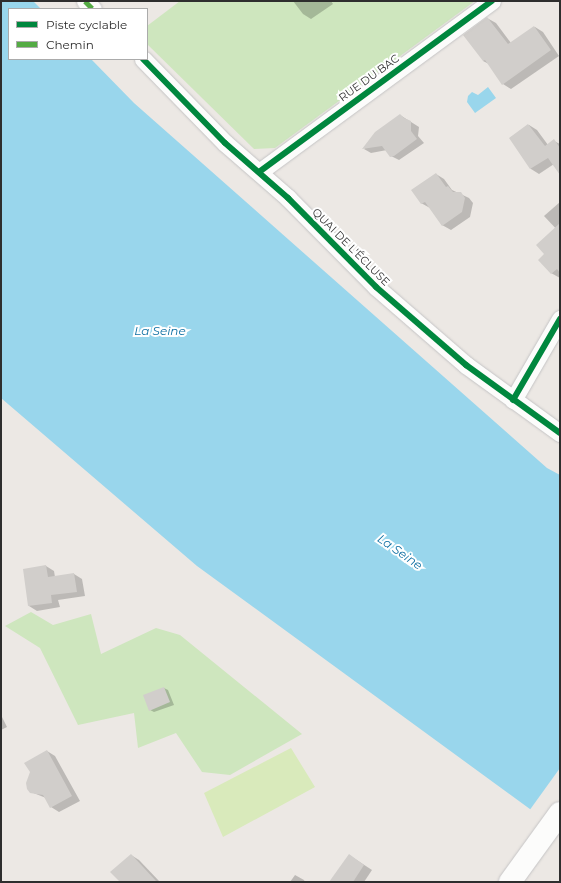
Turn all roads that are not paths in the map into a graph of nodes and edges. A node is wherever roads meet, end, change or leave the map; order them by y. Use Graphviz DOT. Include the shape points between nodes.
graph roads {
  1 [pos="492,1"];
  2 [pos="144,60"];
  3 [pos="259,172"];
  4 [pos="560,319"];
  5 [pos="513,400"];
  6 [pos="560,433"];
  7 [pos="560,813"];
  8 [pos="510,882"];
  1 -- 3 [label="street, RUE DU BAC"];
  2 -- 3 [label="street, QUAI DE L'ÉCLUSE" via="225,143"];
  3 -- 5 [label="street, QUAI DE L'ÉCLUSE" via="376,287 466,365"];
  4 -- 5 [label="street"];
  5 -- 6 [label="street, QUAI DE L'ÉCLUSE"];
  7 -- 8 [label="main road"];
}
